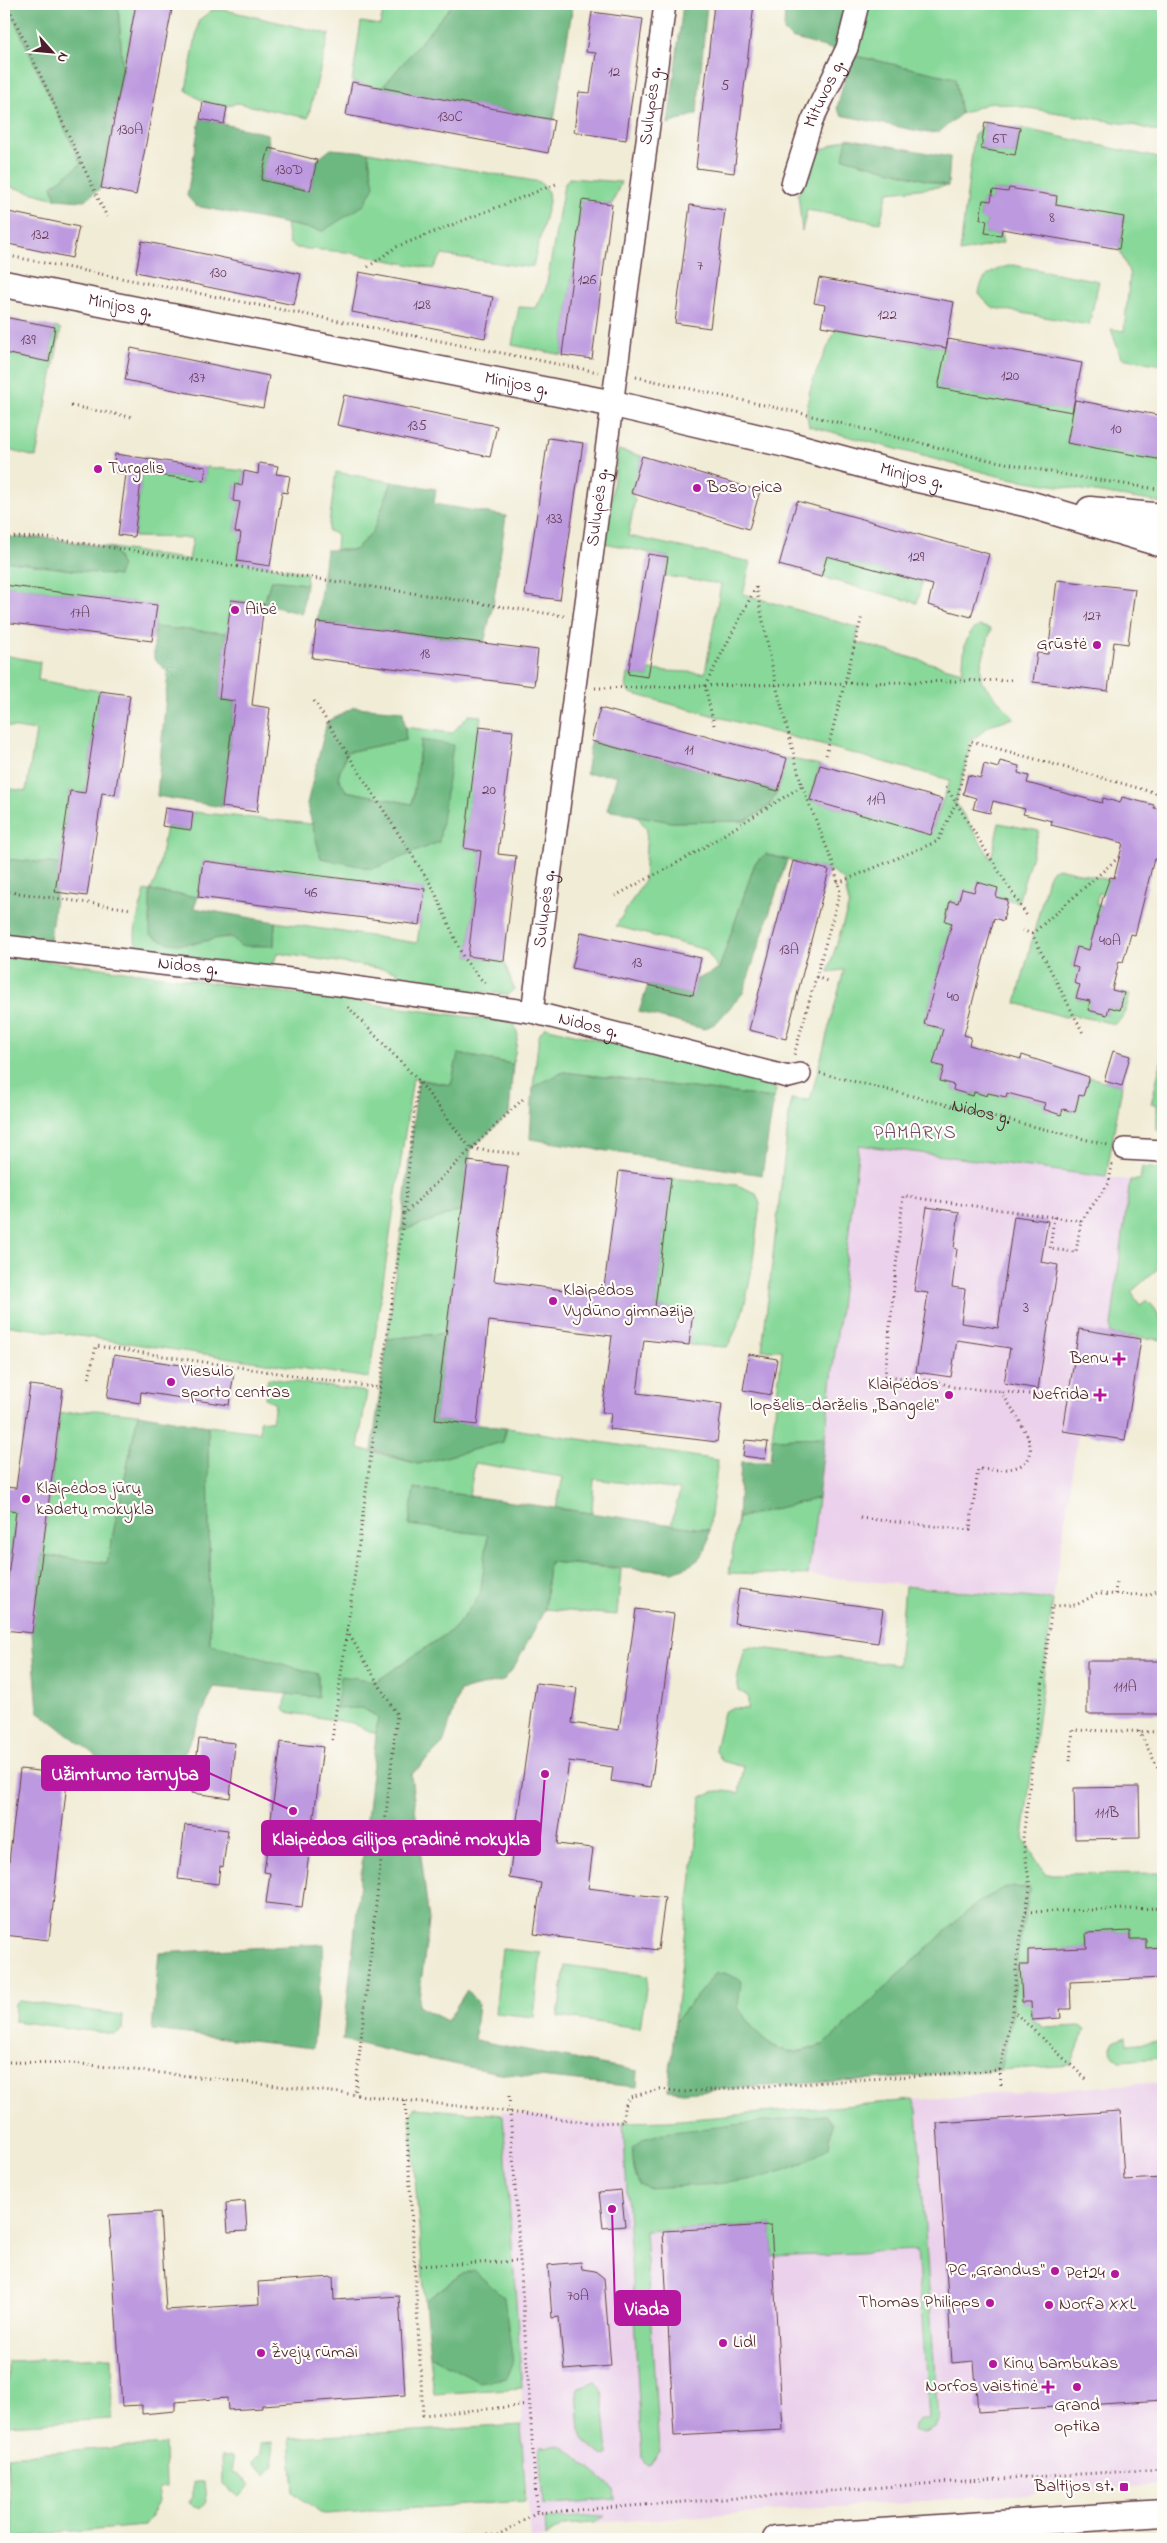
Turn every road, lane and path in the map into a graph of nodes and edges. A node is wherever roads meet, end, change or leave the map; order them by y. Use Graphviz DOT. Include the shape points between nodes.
graph roads {
  1 [pos="7,4"];
  2 [pos="665,4"];
  3 [pos="858,4"];
  4 [pos="556,184"];
  5 [pos="792,184"];
  6 [pos="107,217"];
  7 [pos="4,255"];
  8 [pos="368,267"];
  9 [pos="4,284"];
  10 [pos="617,376"];
  11 [pos="614,404"];
  12 [pos="71,406"];
  13 [pos="132,417"];
  14 [pos="1163,490"];
  15 [pos="1025,503"];
  16 [pos="1163,517"];
  17 [pos="4,537"];
  18 [pos="1163,544"];
  19 [pos="862,616"];
  20 [pos="585,619"];
  21 [pos="1014,680"];
  22 [pos="844,684"];
  23 [pos="776,685"];
  24 [pos="705,686"];
  25 [pos="576,688"];
  26 [pos="314,701"];
  27 [pos="714,725"];
  28 [pos="826,755"];
  29 [pos="802,786"];
  30 [pos="946,787"];
  31 [pos="1163,795"];
  32 [pos="956,803"];
  33 [pos="1119,857"];
  34 [pos="838,883"];
  35 [pos="4,891"];
  36 [pos="615,896"];
  37 [pos="131,909"];
  38 [pos="1027,916"];
  39 [pos="1022,930"];
  40 [pos="1032,934"];
  41 [pos="4,946"];
  42 [pos="816,977"];
  43 [pos="827,981"];
  44 [pos="325,983"];
  45 [pos="485,1005"];
  46 [pos="532,1012"];
  47 [pos="1084,1035"];
  48 [pos="794,1076"];
  49 [pos="418,1080"];
  50 [pos="525,1097"];
  51 [pos="1120,1148"];
  52 [pos="472,1149"];
  53 [pos="1163,1151"];
  54 [pos="520,1154"];
  55 [pos="404,1214"];
  56 [pos="1054,1217"];
  57 [pos="1081,1221"];
  58 [pos="89,1378"];
  59 [pos="380,1388"];
  60 [pos="1001,1391"];
  61 [pos="1039,1395"];
  62 [pos="860,1518"];
  63 [pos="1116,1582"];
  64 [pos="1163,1588"];
  65 [pos="1115,1594"];
  66 [pos="347,1631"];
  67 [pos="1139,1730"];
  68 [pos="1163,1732"];
  69 [pos="332,1740"];
  70 [pos="1070,1761"];
  71 [pos="1163,1778"];
  72 [pos="1163,1908"];
  73 [pos="1026,1912"];
  74 [pos="1013,2011"];
  75 [pos="4,2062"];
  76 [pos="1000,2070"];
  77 [pos="1086,2079"];
  78 [pos="1001,2085"];
  79 [pos="355,2094"];
  80 [pos="509,2096"];
  81 [pos="405,2100"];
  82 [pos="510,2112"];
  83 [pos="520,2261"];
  84 [pos="415,2266"];
  85 [pos="530,2405"];
  86 [pos="1163,2469"];
  87 [pos="537,2513"];
  88 [pos="1163,2513"];
  89 [pos="382,2539"];
  90 [pos="776,2539"];
  1 -- 6 [label="path"];
  2 -- 10 [label="street, Sulupės g."];
  3 -- 5 [label="street, Mituvos g." via="847,48 812,121"];
  4 -- 8 [label="path" via="396,247"];
  7 -- 10 [label="path"];
  9 -- 11 [label="main road, Minijos g."];
  10 -- 11 [label="street, Sulupės g."];
  10 -- 14 [label="path" via="648,378 980,458"];
  11 -- 15 [label="main road, Minijos g."];
  11 -- 20 [label="street, Sulupės g."];
  12 -- 13 [label="path"];
  15 -- 16 [label="main road, Minijos g."];
  15 -- 18 [label="main road, Minijos g."];
  17 -- 20 [label="path" via="48,538"];
  19 -- 22 [label="path"];
  20 -- 25 [label="street, Sulupės g."];
  21 -- 22 [label="path"];
  22 -- 23 [label="path"];
  22 -- 28 [label="path"];
  23 -- 24 [label="path"];
  23 -- 24 [label="path" via="756,587"];
  23 -- 29 [label="path"];
  24 -- 25 [label="path"];
  24 -- 27 [label="path"];
  25 -- 46 [label="street, Sulupės g."];
  26 -- 45 [label="path" via="433,888 464,958 486,984"];
  29 -- 34 [label="path"];
  29 -- 36 [label="path" via="688,857"];
  30 -- 32 [label="path"];
  31 -- 32 [label="path" via="970,741"];
  32 -- 34 [label="path" via="938,841"];
  32 -- 38 [label="path"];
  33 -- 40 [label="path"];
  34 -- 42 [label="path" via="840,892"];
  35 -- 37 [label="path"];
  39 -- 40 [label="path"];
  40 -- 47 [label="path"];
  41 -- 44 [label="street, Nidos g."];
  42 -- 43 [label="path"];
  42 -- 48 [label="path"];
  44 -- 45 [label="street, Nidos g."];
  44 -- 49 [label="path"];
  45 -- 46 [label="street, Nidos g."];
  46 -- 48 [label="street, Nidos g."];
  48 -- 51 [label="path, Nidos g." via="819,1073"];
  49 -- 52 [label="path"];
  49 -- 55 [label="path"];
  50 -- 52 [label="path"];
  51 -- 53 [label="street"];
  51 -- 57 [label="path" via="1108,1183"];
  52 -- 54 [label="path"];
  52 -- 55 [label="path"];
  55 -- 59 [label="path"];
  56 -- 57 [label="path"];
  56 -- 57 [label="path" via="1050,1249 1076,1252"];
  56 -- 60 [label="path" via="903,1196 885,1376"];
  58 -- 59 [label="path" via="96,1346"];
  59 -- 66 [label="path"];
  60 -- 61 [label="path"];
  60 -- 62 [label="path" via="1030,1438 1032,1449 1030,1457 1022,1465 1001,1471 978,1469 970,1530"];
  63 -- 65 [label="path"];
  64 -- 65 [label="path" via="1148,1595"];
  65 -- 73 [label="path" via="1098,1594 1076,1605 1052,1606 1023,1838 1030,1888"];
  66 -- 69 [label="path"];
  66 -- 79 [label="path" via="397,1715"];
  67 -- 68 [label="path"];
  67 -- 70 [label="path" via="1073,1730"];
  67 -- 71 [label="path"];
  72 -- 73 [label="path"];
  73 -- 74 [label="path" via="1017,1958"];
  74 -- 76 [label="path"];
  74 -- 77 [label="path"];
  75 -- 79 [label="path" via="72,2063"];
  76 -- 78 [label="path"];
  76 -- 82 [label="path" via="683,2092 660,2089 630,2097 624,2108 623,2122 592,2123"];
  79 -- 81 [label="path"];
  80 -- 82 [label="path"];
  81 -- 82 [label="path"];
  81 -- 84 [label="path"];
  82 -- 83 [label="path"];
  83 -- 84 [label="path"];
  83 -- 85 [label="path"];
  84 -- 85 [label="path" via="423,2415"];
  85 -- 87 [label="path"];
  86 -- 87 [label="path"];
  87 -- 89 [label="path" via="498,2535"];
  88 -- 90 [label="main road"];
}
